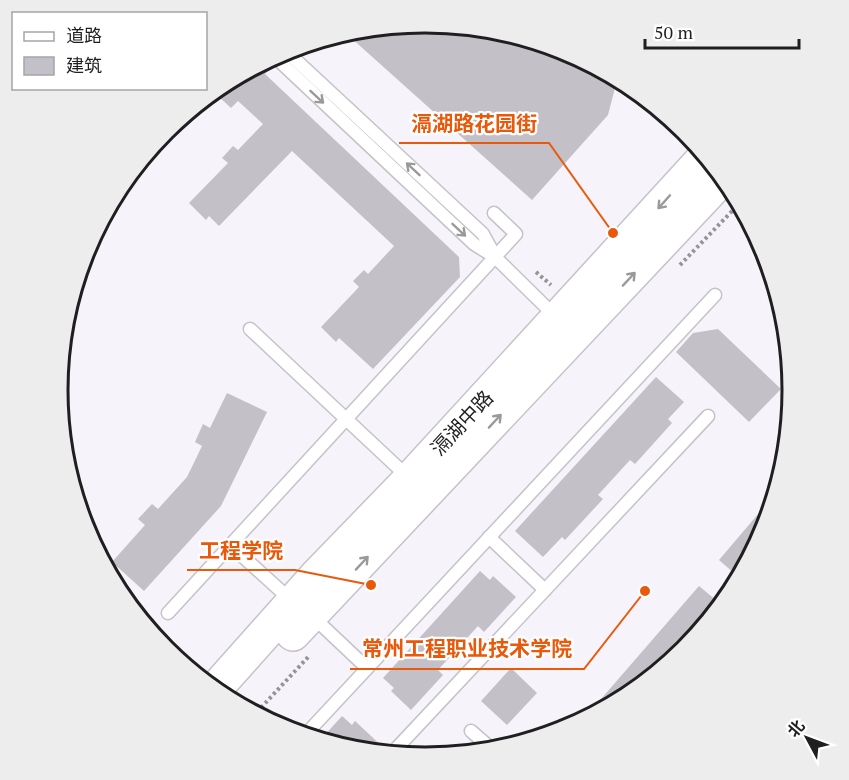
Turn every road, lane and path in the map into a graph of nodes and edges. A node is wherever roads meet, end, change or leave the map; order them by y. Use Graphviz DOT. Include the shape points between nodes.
graph roads {
  1 [pos="293,58"];
  2 [pos="282,63"];
  3 [pos="364,132"];
  4 [pos="700,163"];
  5 [pos="716,185"];
  6 [pos="494,213"];
  7 [pos="495,257"];
  8 [pos="715,295"];
  9 [pos="558,319"];
  10 [pos="250,329"];
  11 [pos="708,416"];
  12 [pos="345,418"];
  13 [pos="410,479"];
  14 [pos="489,537"];
  15 [pos="230,545"];
  16 [pos="545,590"];
  17 [pos="302,609"];
  18 [pos="168,613"];
  19 [pos="367,668"];
  20 [pos="221,683"];
  21 [pos="237,694"];
  22 [pos="311,728"];
  23 [pos="471,731"];
  24 [pos="483,742"];
  25 [pos="400,746"];
  1 -- 3 [label="lane"];
  2 -- 3 [label="lane, one-way"];
  3 -- 7 [label="lane" via="474,244"];
  4 -- 9 [label="main road, 滆湖中路, one-way"];
  17 -- 5 [label="main road, 滆湖中路, one-way"];
  6 -- 7 [label="lane" via="516,234"];
  7 -- 9 [label="lane"];
  7 -- 12 [label="lane"];
  8 -- 14 [label="lane"];
  9 -- 13 [label="main road, 滆湖中路"];
  10 -- 12 [label="lane"];
  11 -- 16 [label="lane"];
  12 -- 13 [label="lane"];
  12 -- 15 [label="lane"];
  13 -- 17 [label="main road, 滆湖中路" via="317,575"];
  14 -- 16 [label="lane"];
  14 -- 19 [label="lane"];
  15 -- 17 [label="lane"];
  15 -- 18 [label="lane"];
  16 -- 25 [label="lane"];
  17 -- 19 [label="lane"];
  17 -- 20 [label="main road, 滆湖中路"];
  17 -- 21 [label="main road, 滆湖中路"];
  19 -- 22 [label="lane"];
  23 -- 24 [label="lane"];
}
